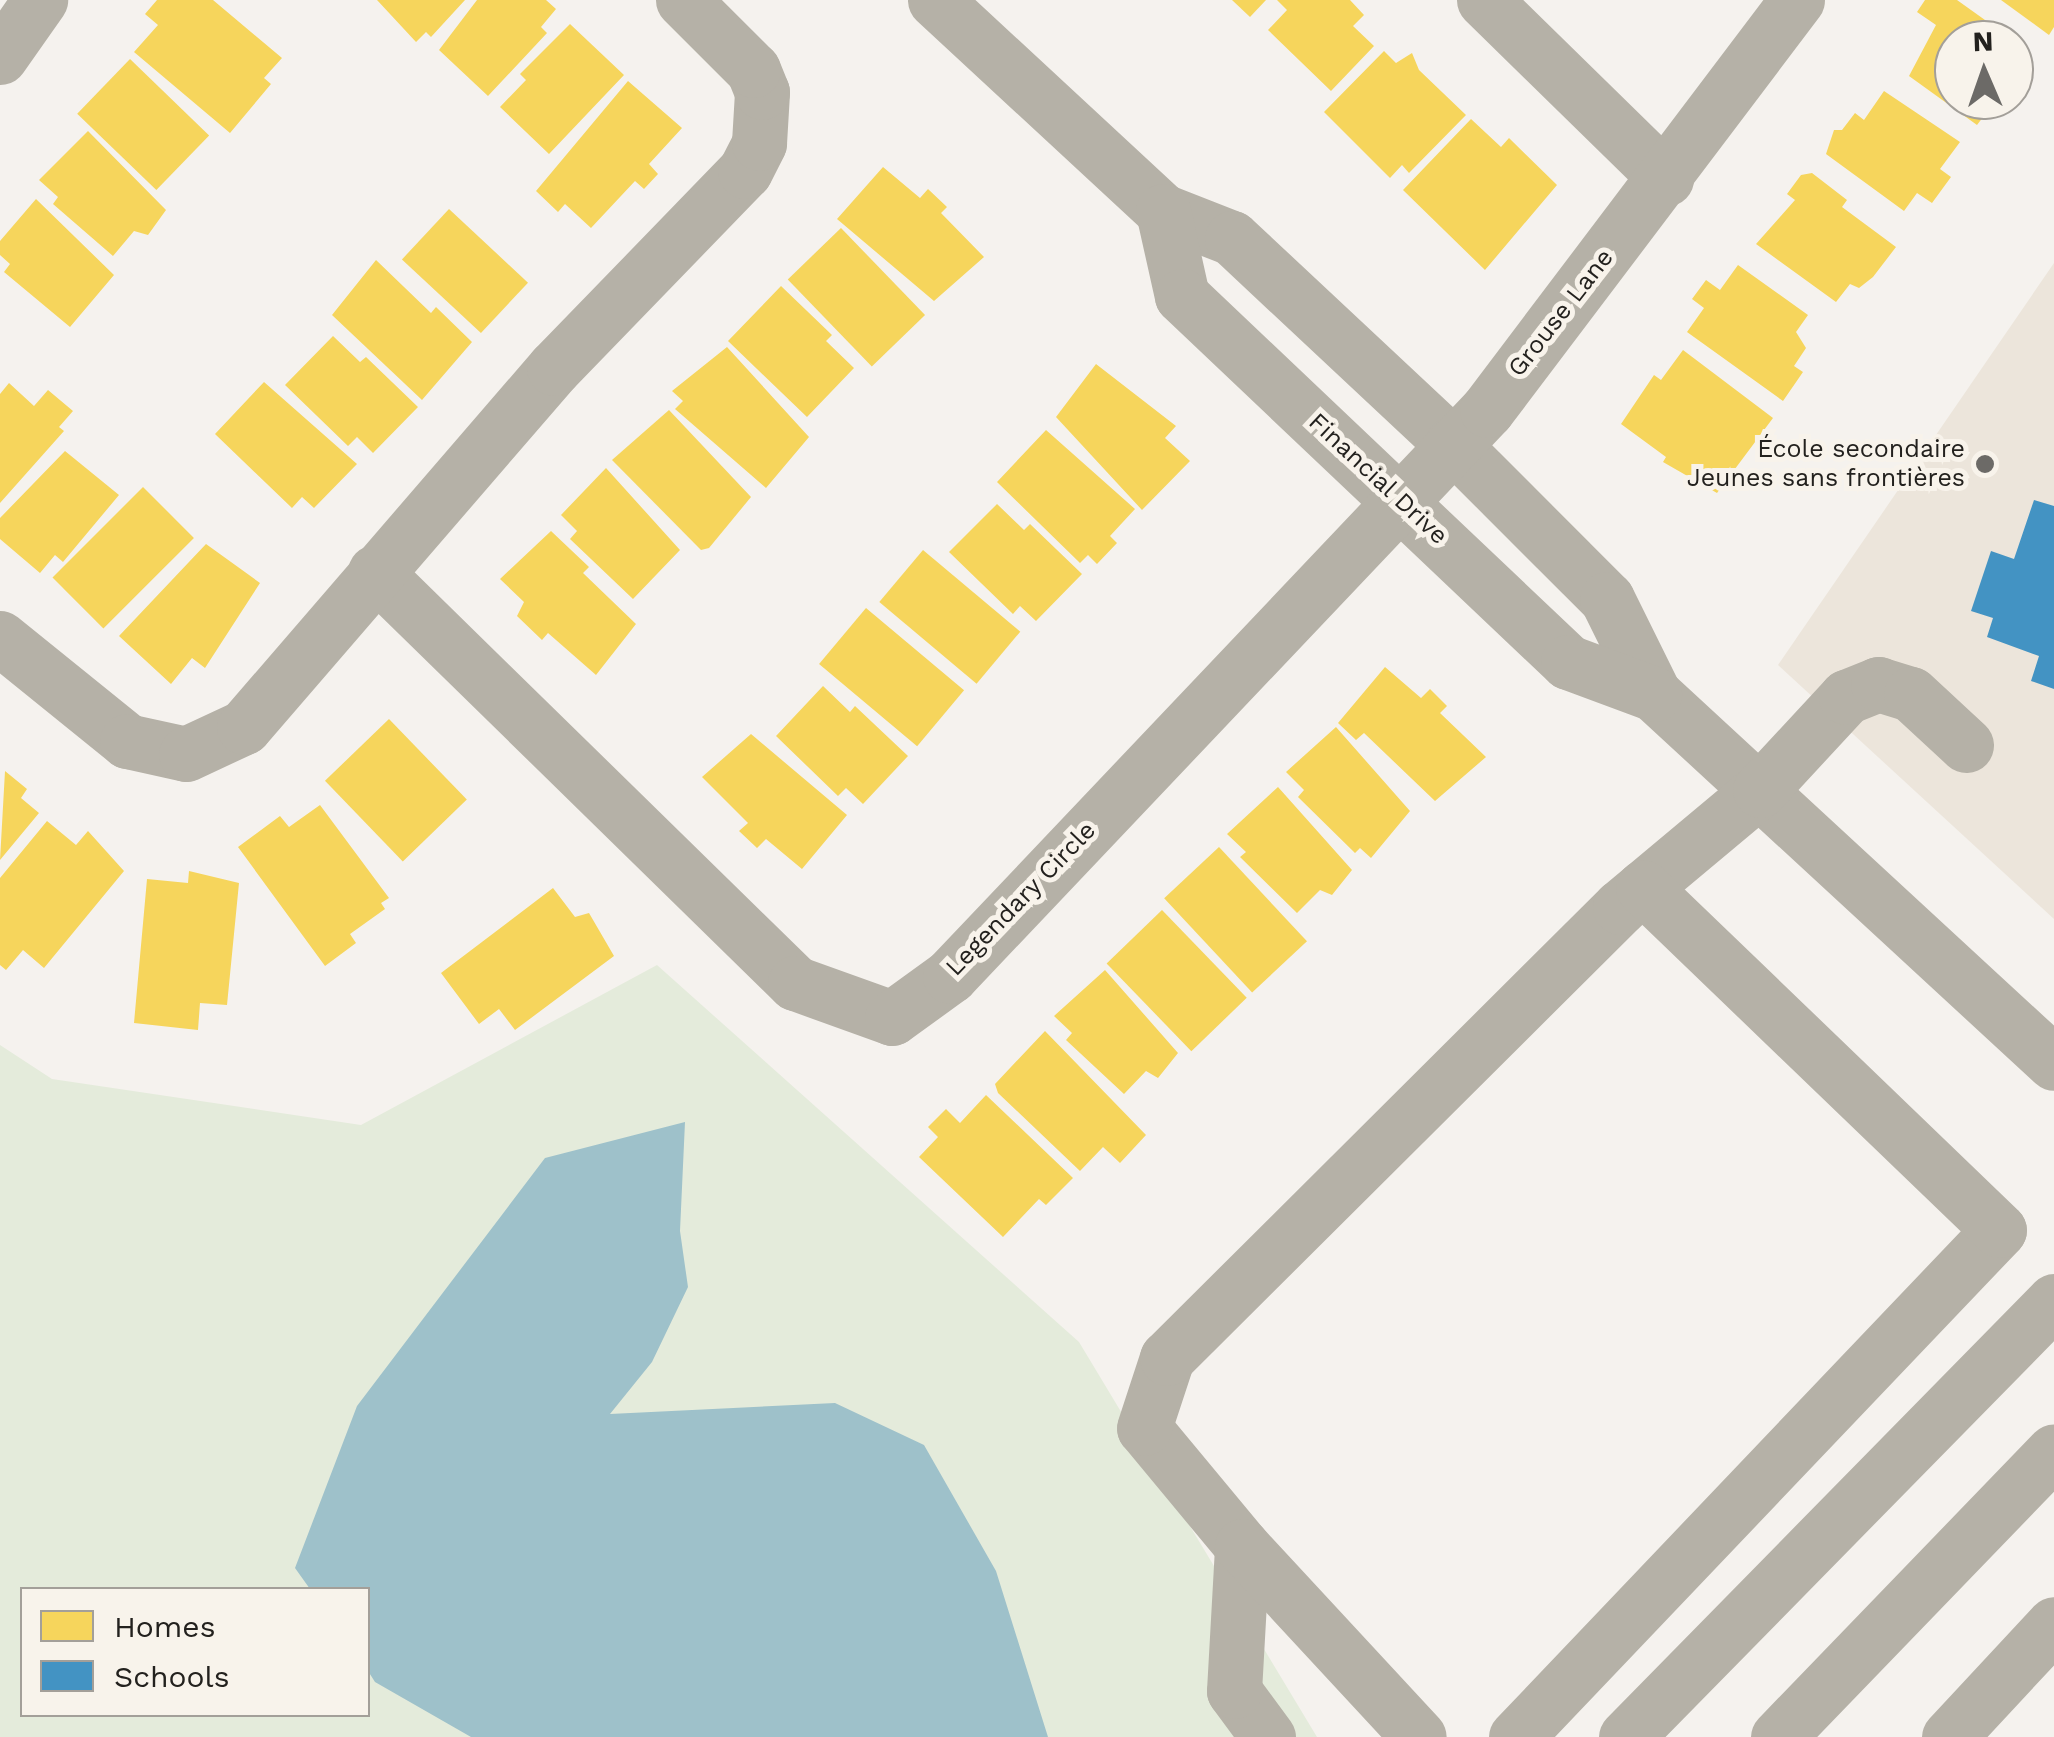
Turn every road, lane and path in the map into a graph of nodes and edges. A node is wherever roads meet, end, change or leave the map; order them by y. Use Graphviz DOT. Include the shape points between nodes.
graph roads {
  1 [pos="40,0"];
  2 [pos="683,0"];
  3 [pos="936,0"];
  4 [pos="1484,0"];
  5 [pos="1797,0"];
  6 [pos="0,57"];
  7 [pos="1666,178"];
  8 [pos="1163,211"];
  9 [pos="1452,444"];
  10 [pos="1402,498"];
  11 [pos="375,572"];
  12 [pos="0,638"];
  13 [pos="1654,694"];
  14 [pos="1966,745"];
  15 [pos="1760,790"];
  16 [pos="1643,887"];
  17 [pos="2054,1063"];
  18 [pos="2054,1301"];
  19 [pos="2054,1450"];
  20 [pos="1242,1546"];
  21 [pos="2054,1624"];
  22 [pos="1268,1737"];
  23 [pos="1419,1737"];
  24 [pos="1516,1737"];
  25 [pos="1626,1737"];
  26 [pos="1778,1737"];
  27 [pos="1949,1737"];
  1 -- 6 [label="street"];
  2 -- 11 [label="street" via="754,70 762,92 759,144 745,171 554,368"];
  3 -- 8 [label="street, Financial Drive"];
  4 -- 7 [label="street"];
  5 -- 7 [label="street, Grouse Lane"];
  7 -- 9 [label="street, Grouse Lane" via="1487,410"];
  8 -- 9 [label="street, Financial Drive" via="1232,238"];
  8 -- 10 [label="street, Financial Drive" via="1182,296"];
  9 -- 10 [label="street, Legendary Circle"];
  9 -- 13 [label="street, Financial Drive" via="1607,599"];
  10 -- 11 [label="street, Legendary Circle" via="950,976 892,1018 795,983"];
  10 -- 13 [label="street, Financial Drive" via="1568,662"];
  11 -- 12 [label="street" via="244,726 186,754 127,741"];
  13 -- 15 [label="street, Financial Drive"];
  14 -- 15 [label="street" via="1912,694 1878,684 1846,697"];
  15 -- 16 [label="street"];
  15 -- 17 [label="street, Financial Drive"];
  16 -- 20 [label="street" via="1167,1358 1144,1428"];
  16 -- 24 [label="street" via="1999,1230"];
  18 -- 25 [label="street"];
  19 -- 26 [label="street"];
  20 -- 22 [label="street" via="1234,1691"];
  20 -- 23 [label="street"];
  21 -- 27 [label="street"];
}
